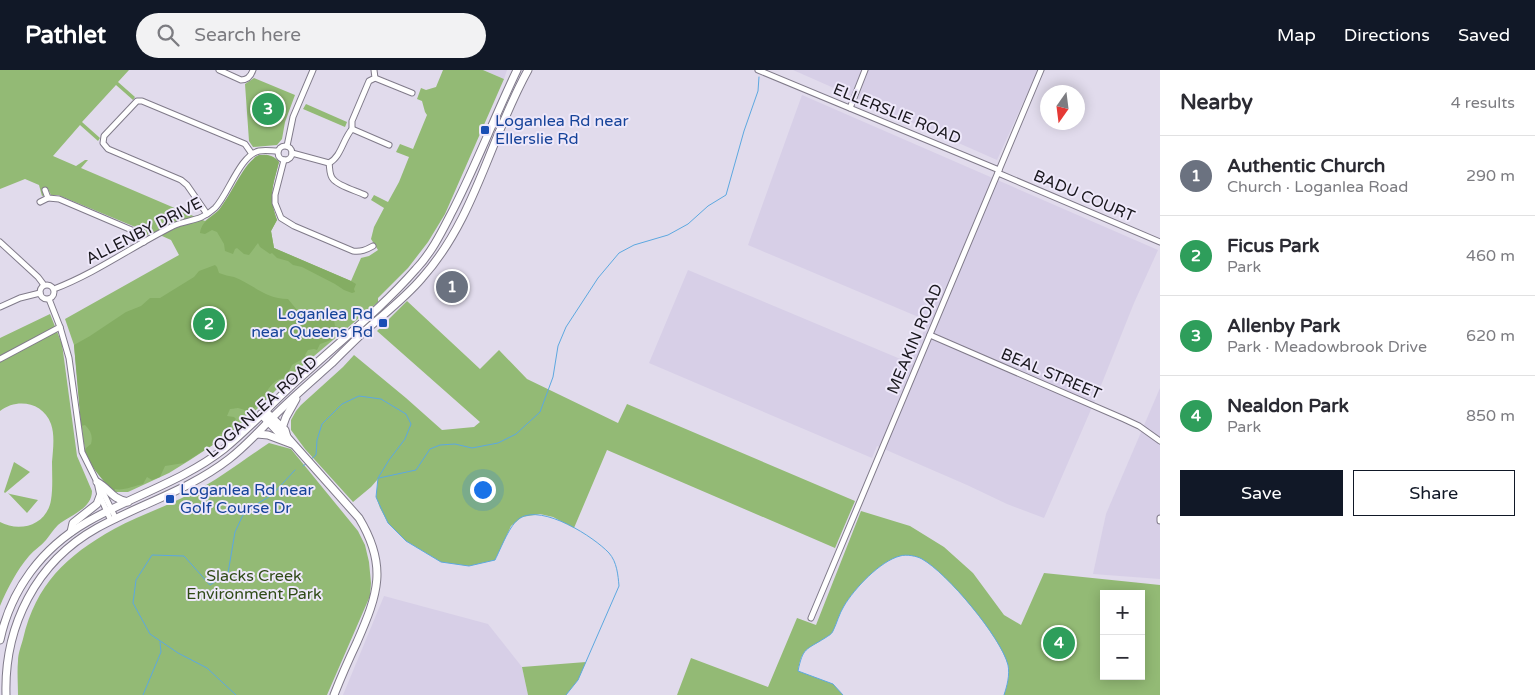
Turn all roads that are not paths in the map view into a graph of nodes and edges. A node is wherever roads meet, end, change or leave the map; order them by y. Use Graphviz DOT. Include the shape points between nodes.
graph roads {
  1 [pos="219,70"];
  2 [pos="254,70"];
  3 [pos="313,70"];
  4 [pos="374,70"];
  5 [pos="517,70"];
  6 [pos="528,70"];
  7 [pos="758,70"];
  8 [pos="865,70"];
  9 [pos="1041,70"];
  10 [pos="375,78"];
  11 [pos="412,93"];
  12 [pos="850,108"];
  13 [pos="352,129"];
  14 [pos="389,145"];
  15 [pos="287,146"];
  16 [pos="278,152"];
  17 [pos="292,153"];
  18 [pos="252,154"];
  19 [pos="284,160"];
  20 [pos="329,163"];
  21 [pos="998,172"];
  22 [pos="45,190"];
  23 [pos="365,195"];
  24 [pos="48,198"];
  25 [pos="40,202"];
  26 [pos="207,214"];
  27 [pos="0,242"];
  28 [pos="144,242"];
  29 [pos="1160,242"];
  30 [pos="373,246"];
  31 [pos="44,285"];
  32 [pos="54,289"];
  33 [pos="40,294"];
  34 [pos="49,299"];
  35 [pos="0,307"];
  36 [pos="60,327"];
  37 [pos="930,335"];
  38 [pos="0,358"];
  39 [pos="300,392"];
  40 [pos="263,412"];
  41 [pos="271,420"];
  42 [pos="282,428"];
  43 [pos="256,434"];
  44 [pos="287,437"];
  45 [pos="1160,441"];
  46 [pos="294,444"];
  47 [pos="98,484"];
  48 [pos="100,496"];
  49 [pos="128,502"];
  50 [pos="109,511"];
  51 [pos="113,520"];
  52 [pos="71,532"];
  53 [pos="811,618"];
  54 [pos="0,640"];
  55 [pos="6,695"];
  56 [pos="334,695"];
  1 -- 2 [label="street" via="245,80"];
  3 -- 15 [label="street" via="293,117"];
  4 -- 10 [label="street"];
  5 -- 40 [label="main road, LOGANLEA ROAD" via="460,195 424,260 376,311"];
  6 -- 39 [label="main road, LOGANLEA ROAD" via="507,111 469,203 444,250 408,294"];
  7 -- 12 [label="street, ELLERSLIE ROAD"];
  8 -- 12 [label="street"];
  9 -- 21 [label="street, MEAKIN ROAD"];
  10 -- 11 [label="street"];
  10 -- 13 [label="street" via="369,81 352,121"];
  12 -- 21 [label="street, ELLERSLIE ROAD"];
  13 -- 14 [label="street"];
  13 -- 20 [label="street" via="336,158"];
  15 -- 16 [label="street"];
  15 -- 17 [label="street"];
  16 -- 18 [label="street"];
  16 -- 19 [label="street"];
  17 -- 19 [label="street" via="289,159"];
  17 -- 20 [label="street"];
  18 -- 26 [label="street, ALLENBY DRIVE" via="216,207"];
  18 -- 26 [label="street" via="245,144 142,101 137,102 104,136 103,143 108,149 181,180"];
  19 -- 30 [label="street" via="275,195 281,218 352,251 365,251"];
  20 -- 23 [label="street" via="332,179"];
  21 -- 29 [label="street, BADU COURT"];
  21 -- 37 [label="street, MEAKIN ROAD"];
  22 -- 24 [label="street"];
  24 -- 25 [label="street"];
  24 -- 28 [label="street" via="59,199 134,231"];
  26 -- 28 [label="street, ALLENBY DRIVE" via="175,225"];
  27 -- 31 [label="street"];
  28 -- 32 [label="street, ALLENBY DRIVE"];
  31 -- 32 [label="street"];
  31 -- 33 [label="street"];
  32 -- 34 [label="street" via="54,295"];
  33 -- 34 [label="street"];
  33 -- 35 [label="street"];
  34 -- 36 [label="street"];
  36 -- 38 [label="street"];
  36 -- 47 [label="street" via="69,358 82,452"];
  37 -- 45 [label="street, BEAL STREET" via="1124,419"];
  37 -- 53 [label="street, MEAKIN ROAD"];
  39 -- 41 [label="main road, LOGANLEA ROAD"];
  39 -- 42 [label="main road"];
  40 -- 41 [label="main road"];
  40 -- 49 [label="main road, LOGANLEA ROAD" via="212,458"];
  41 -- 42 [label="main road"];
  41 -- 43 [label="main road, LOGANLEA ROAD"];
  41 -- 44 [label="main road" via="280,434"];
  42 -- 44 [label="main road"];
  43 -- 46 [label="main road" via="268,434"];
  43 -- 51 [label="main road, LOGANLEA ROAD" via="202,477"];
  44 -- 46 [label="main road"];
  46 -- 56 [label="main road" via="359,518 367,531 376,560 378,575 372,606"];
  47 -- 48 [label="street"];
  47 -- 49 [label="main road" via="117,500"];
  47 -- 50 [label="street"];
  48 -- 50 [label="street"];
  48 -- 52 [label="main road" via="96,504 73,523"];
  49 -- 50 [label="main road, LOGANLEA ROAD"];
  50 -- 51 [label="street"];
  50 -- 52 [label="main road, LOGANLEA ROAD"];
  51 -- 55 [label="main road, LOGANLEA ROAD" via="83,536 63,552 36,583 21,611 10,643"];
  52 -- 54 [label="main road, LOGANLEA ROAD" via="26,577 13,600"];
}
